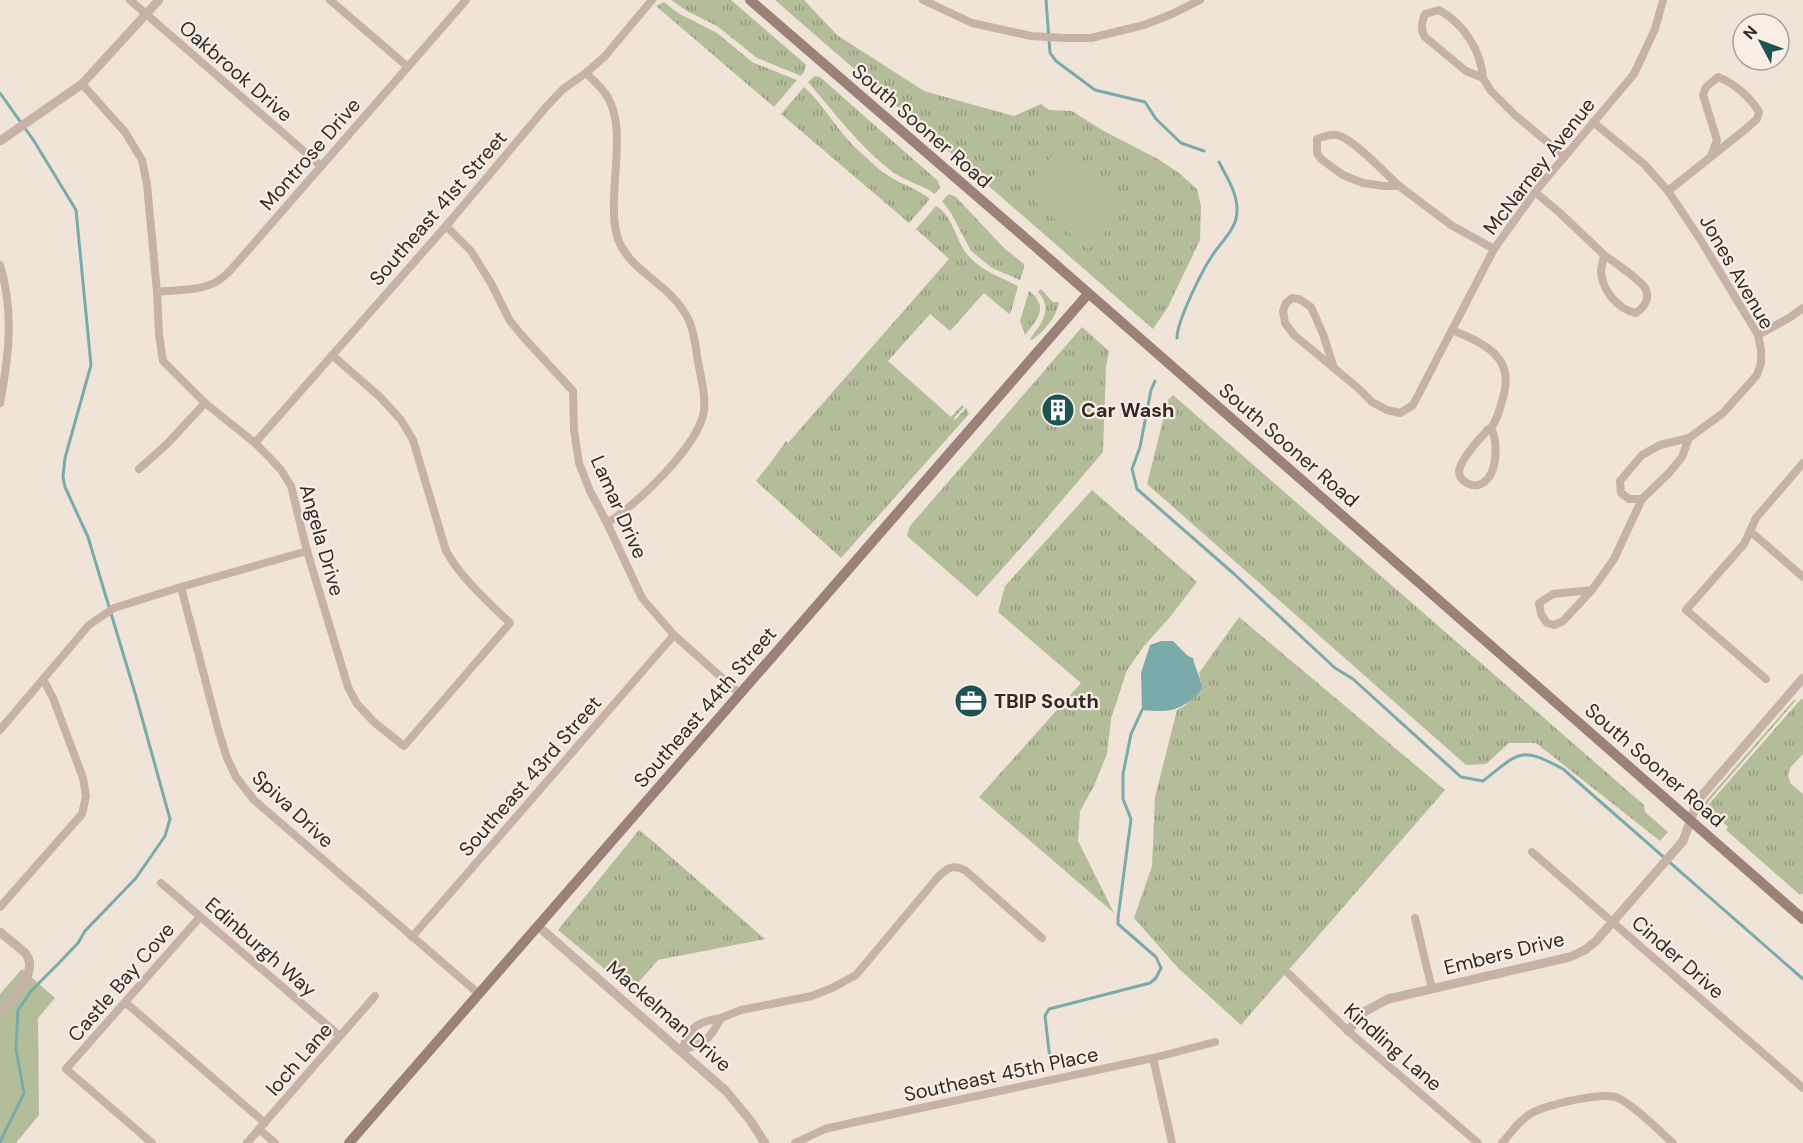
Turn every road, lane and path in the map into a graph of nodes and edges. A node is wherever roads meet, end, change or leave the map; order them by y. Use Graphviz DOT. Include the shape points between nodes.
graph roads {
  1 [pos="130,0"];
  2 [pos="159,0"];
  3 [pos="330,0"];
  4 [pos="466,0"];
  5 [pos="652,0"];
  6 [pos="750,0"];
  7 [pos="922,0"];
  8 [pos="1200,0"];
  9 [pos="1663,0"];
  10 [pos="146,15"];
  11 [pos="408,67"];
  12 [pos="586,73"];
  13 [pos="1483,78"];
  14 [pos="82,84"];
  15 [pos="1593,122"];
  16 [pos="0,141"];
  17 [pos="1564,156"];
  18 [pos="1711,156"];
  19 [pos="321,166"];
  20 [pos="1399,186"];
  21 [pos="1668,191"];
  22 [pos="1534,192"];
  23 [pos="446,226"];
  24 [pos="1494,249"];
  25 [pos="1604,255"];
  26 [pos="0,265"];
  27 [pos="157,292"];
  28 [pos="1088,294"];
  29 [pos="1803,308"];
  30 [pos="1452,330"];
  31 [pos="1758,335"];
  32 [pos="332,356"];
  33 [pos="4,360"];
  34 [pos="1334,368"];
  35 [pos="0,403"];
  36 [pos="205,403"];
  37 [pos="1491,428"];
  38 [pos="1689,438"];
  39 [pos="255,443"];
  40 [pos="1803,463"];
  41 [pos="139,469"];
  42 [pos="1642,499"];
  43 [pos="607,523"];
  44 [pos="1750,531"];
  45 [pos="307,551"];
  46 [pos="1803,577"];
  47 [pos="181,587"];
  48 [pos="1592,590"];
  49 [pos="674,636"];
  50 [pos="1803,678"];
  51 [pos="1766,679"];
  52 [pos="44,681"];
  53 [pos="740,694"];
  54 [pos="0,730"];
  55 [pos="1690,821"];
  56 [pos="1532,852"];
  57 [pos="161,883"];
  58 [pos="0,907"];
  59 [pos="200,917"];
  60 [pos="1415,918"];
  61 [pos="1803,919"];
  62 [pos="1613,922"];
  63 [pos="538,926"];
  64 [pos="0,932"];
  65 [pos="412,937"];
  66 [pos="1042,938"];
  67 [pos="1289,974"];
  68 [pos="1432,989"];
  69 [pos="479,994"];
  70 [pos="375,996"];
  71 [pos="126,1002"];
  72 [pos="0,1013"];
  73 [pos="721,1018"];
  74 [pos="696,1027"];
  75 [pos="1348,1031"];
  76 [pos="340,1036"];
  77 [pos="708,1038"];
  78 [pos="1215,1042"];
  79 [pos="682,1050"];
  80 [pos="1154,1058"];
  81 [pos="1803,1088"];
  82 [pos="262,1126"];
  83 [pos="152,1143"];
  84 [pos="248,1143"];
  85 [pos="275,1143"];
  86 [pos="349,1143"];
  87 [pos="765,1143"];
  88 [pos="795,1143"];
  89 [pos="1172,1143"];
  90 [pos="1478,1143"];
  91 [pos="1502,1143"];
  92 [pos="1672,1143"];
  1 -- 10 [label="street, Oakbrook Drive"];
  2 -- 10 [label="street"];
  3 -- 11 [label="street"];
  4 -- 11 [label="street, Montrose Drive"];
  5 -- 12 [label="street, Southeast 41st Street"];
  6 -- 28 [label="main road, South Sooner Road"];
  7 -- 8 [label="street" via="972,23 1044,38 1091,38 1144,26"];
  9 -- 15 [label="street, McNarney Avenue" via="1655,29 1634,74"];
  10 -- 14 [label="street"];
  10 -- 19 [label="street, Oakbrook Drive"];
  11 -- 19 [label="street, Montrose Drive"];
  12 -- 23 [label="street, Southeast 41st Street" via="563,89"];
  12 -- 43 [label="street" via="607,96 615,114 613,212 618,237 626,254 670,293 692,326 704,411 698,430 680,456 644,494"];
  13 -- 13 [label="street" via="1466,71 1425,37 1425,14 1439,10 1467,35 1480,59"];
  13 -- 17 [label="street" via="1515,115"];
  14 -- 16 [label="street"];
  14 -- 27 [label="street, Angela Drive" via="125,132 142,160"];
  15 -- 17 [label="street, McNarney Avenue"];
  15 -- 21 [label="street, Jones Avenue" via="1644,164"];
  17 -- 22 [label="street, McNarney Avenue"];
  18 -- 18 [label="street" via="1757,119 1759,111 1729,81 1718,77 1703,95 1717,140"];
  18 -- 21 [label="street"];
  19 -- 27 [label="street, Montrose Drive" via="224,276 205,286"];
  20 -- 20 [label="street" via="1363,183 1343,175 1321,159 1317,139 1342,136"];
  20 -- 24 [label="street" via="1450,225"];
  21 -- 31 [label="street, Jones Avenue"];
  22 -- 24 [label="street, McNarney Avenue"];
  22 -- 25 [label="street"];
  23 -- 32 [label="street, Southeast 41st Street"];
  23 -- 43 [label="street, Lamar Drive" via="471,251 510,321 573,391 579,463"];
  24 -- 30 [label="street, McNarney Avenue"];
  25 -- 25 [label="street" via="1604,283 1618,304 1636,313 1645,306 1645,288"];
  26 -- 33 [label="street" via="10,336"];
  27 -- 36 [label="street, Angela Drive" via="163,361"];
  28 -- 53 [label="main road, Southeast 44th Street"];
  28 -- 55 [label="main road, South Sooner Road"];
  29 -- 31 [label="street"];
  30 -- 34 [label="street, McNarney Avenue" via="1413,405 1400,412 1372,402"];
  30 -- 37 [label="street" via="1485,345 1504,367 1505,393"];
  31 -- 38 [label="street, Jones Avenue" via="1761,363 1757,375 1723,413"];
  32 -- 39 [label="street, Southeast 41st Street"];
  32 -- 45 [label="street, Angela Drive" via="401,420 413,440 446,550 455,565 510,623 404,747 357,704 348,687"];
  33 -- 35 [label="street"];
  34 -- 34 [label="street" via="1285,323 1283,311 1292,298 1311,307"];
  36 -- 39 [label="street, Angela Drive"];
  36 -- 41 [label="street"];
  37 -- 37 [label="street" via="1460,468 1466,483 1478,486 1492,470 1496,441"];
  38 -- 42 [label="street" via="1682,457"];
  38 -- 42 [label="street, Jones Avenue" via="1660,445 1629,468 1620,481 1621,493 1629,499"];
  39 -- 45 [label="street, Angela Drive" via="291,486"];
  40 -- 44 [label="street" via="1756,518"];
  42 -- 48 [label="street" via="1614,559"];
  43 -- 49 [label="street, Lamar Drive" via="642,598"];
  44 -- 46 [label="street"];
  44 -- 51 [label="street" via="1744,544 1686,610"];
  45 -- 47 [label="street"];
  47 -- 52 [label="street" via="114,608 89,625"];
  47 -- 65 [label="street, Spiva Drive" via="218,729 236,777 254,800"];
  48 -- 48 [label="street" via="1552,594 1539,603 1540,615 1554,625 1563,621"];
  49 -- 53 [label="street, Lamar Drive"];
  49 -- 65 [label="street, Southeast 43rd Street"];
  50 -- 55 [label="street, Embers Drive" via="1698,800"];
  52 -- 54 [label="street"];
  52 -- 58 [label="street" via="84,778 86,796 82,814"];
  53 -- 63 [label="main road, Southeast 44th Street"];
  55 -- 61 [label="main road, South Sooner Road"];
  55 -- 62 [label="street, Embers Drive" via="1683,841"];
  56 -- 62 [label="street, Cinder Drive"];
  57 -- 59 [label="street, Edinburgh Way"];
  59 -- 71 [label="street, Castle Bay Cove"];
  59 -- 76 [label="street, Edinburgh Way"];
  60 -- 68 [label="street"];
  62 -- 68 [label="street, Embers Drive" via="1585,950 1570,957"];
  62 -- 81 [label="street, Cinder Drive"];
  63 -- 69 [label="main road, Southeast 44th Street"];
  63 -- 79 [label="street, Mackelman Drive"];
  64 -- 72 [label="street" via="27,955 31,969"];
  65 -- 69 [label="street, Spiva Drive"];
  66 -- 73 [label="street" via="966,871 951,867 938,877 856,975 812,996"];
  67 -- 75 [label="street, Kindling Lane"];
  68 -- 75 [label="street, Embers Drive" via="1376,1004 1364,1011"];
  69 -- 86 [label="main road, Southeast 44th Street"];
  70 -- 76 [label="street, loch Lane"];
  71 -- 82 [label="street"];
  71 -- 83 [label="street, Castle Bay Cove" via="66,1069"];
  73 -- 74 [label="street"];
  73 -- 77 [label="street"];
  74 -- 77 [label="street"];
  74 -- 79 [label="street" via="687,1035"];
  75 -- 90 [label="street, Kindling Lane"];
  76 -- 82 [label="street, loch Lane"];
  77 -- 79 [label="street"];
  78 -- 80 [label="street, Southeast 45th Place"];
  79 -- 87 [label="street, Mackelman Drive" via="726,1090"];
  80 -- 88 [label="street, Southeast 45th Place" via="825,1129"];
  80 -- 89 [label="street"];
  82 -- 84 [label="street, loch Lane"];
  82 -- 85 [label="street"];
  91 -- 92 [label="street" via="1530,1113 1609,1095 1633,1109"];
}
